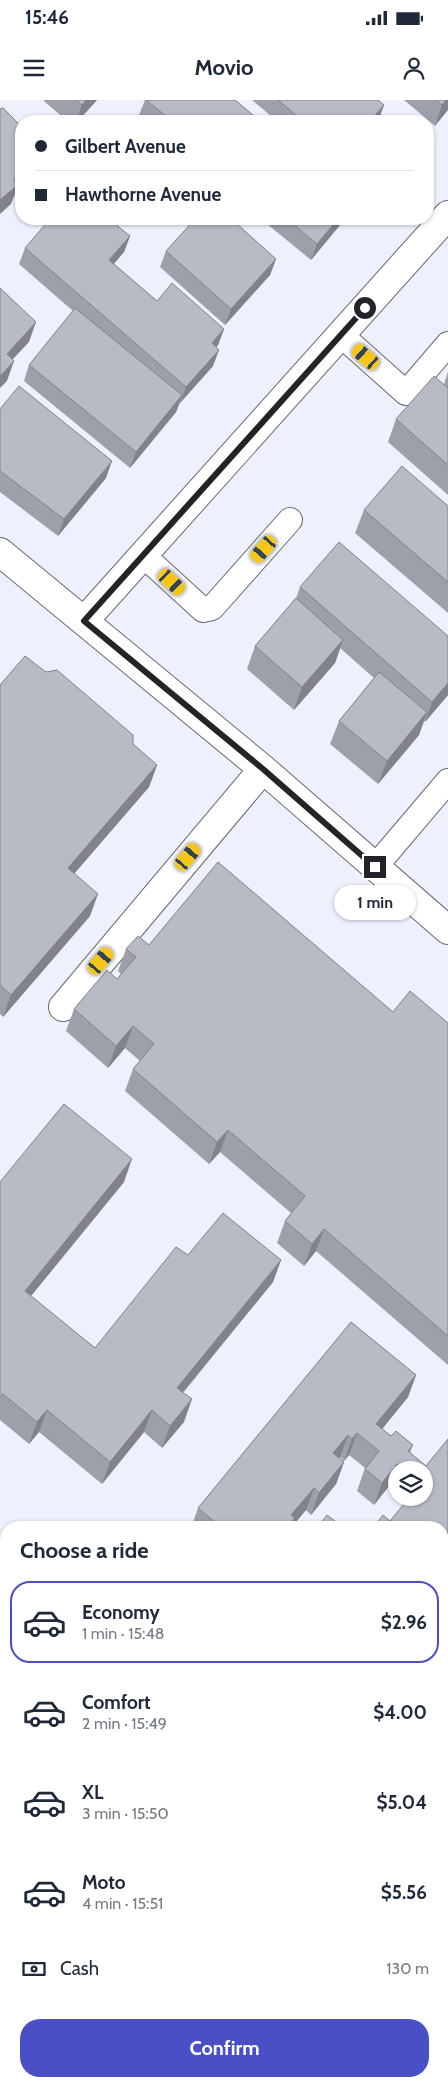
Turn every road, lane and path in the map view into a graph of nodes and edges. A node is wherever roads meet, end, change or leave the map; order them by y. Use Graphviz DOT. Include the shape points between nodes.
graph roads {
  1 [pos="448,215"];
  2 [pos="341,335"];
  3 [pos="448,344"];
  4 [pos="290,520"];
  5 [pos="143,555"];
  6 [pos="2,558"];
  7 [pos="84,621"];
  8 [pos="263,769"];
  9 [pos="448,781"];
  10 [pos="375,867"];
  11 [pos="448,930"];
  12 [pos="63,1007"];
  1 -- 2 [label="street"];
  2 -- 3 [label="lane" via="406,393"];
  2 -- 5 [label="street"];
  4 -- 5 [label="lane" via="212,608 203,610"];
  5 -- 7 [label="street"];
  6 -- 7 [label="street"];
  7 -- 8 [label="street"];
  8 -- 10 [label="street"];
  8 -- 12 [label="street"];
  9 -- 10 [label="lane"];
  10 -- 11 [label="street"];
}
